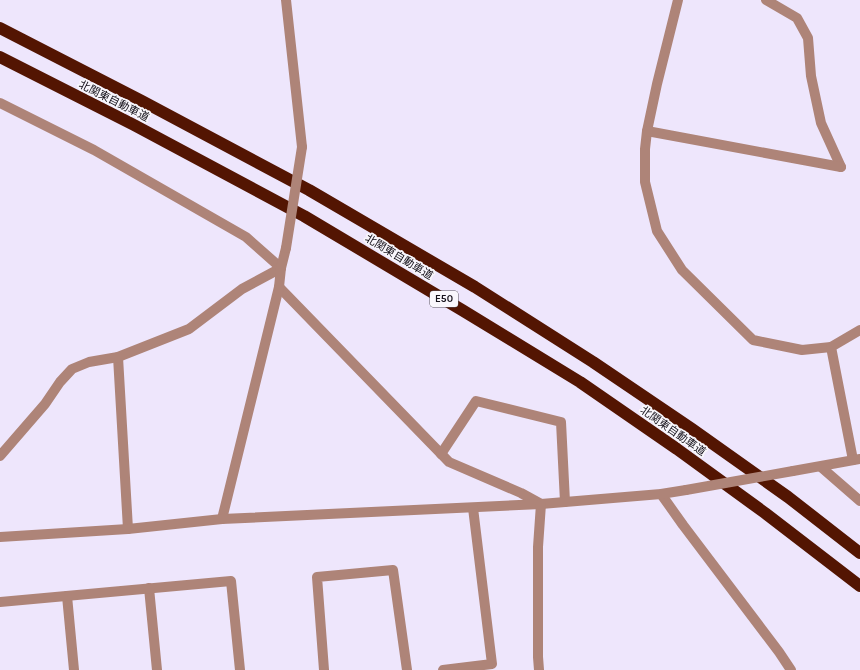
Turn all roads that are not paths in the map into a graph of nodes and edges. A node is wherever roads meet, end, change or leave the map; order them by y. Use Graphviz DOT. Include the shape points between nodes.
graph roads {
  1 [pos="286,0"];
  2 [pos="678,0"];
  3 [pos="766,0"];
  4 [pos="0,28"];
  5 [pos="0,57"];
  6 [pos="0,103"];
  7 [pos="647,131"];
  8 [pos="281,268"];
  9 [pos="279,287"];
  10 [pos="860,330"];
  11 [pos="831,347"];
  12 [pos="118,357"];
  13 [pos="441,454"];
  14 [pos="0,456"];
  15 [pos="857,460"];
  16 [pos="821,467"];
  17 [pos="661,494"];
  18 [pos="860,501"];
  19 [pos="565,502"];
  20 [pos="541,504"];
  21 [pos="473,508"];
  22 [pos="222,519"];
  23 [pos="128,529"];
  24 [pos="0,538"];
  25 [pos="860,553"];
  26 [pos="860,586"];
  27 [pos="149,588"];
  28 [pos="67,596"];
  29 [pos="0,602"];
  30 [pos="74,670"];
  31 [pos="157,670"];
  32 [pos="240,670"];
  33 [pos="324,670"];
  34 [pos="406,670"];
  35 [pos="443,670"];
  36 [pos="539,670"];
  37 [pos="791,670"];
  1 -- 8 [label="street, bridge" via="302,147"];
  2 -- 7 [label="street"];
  3 -- 7 [label="street" via="797,18 808,38 811,76 821,123 841,166"];
  4 -- 25 [label="highway, 北関東自動車道 / E50" via="302,187 475,287 692,429 788,497"];
  5 -- 26 [label="highway, 北関東自動車道 / E50" via="304,216 560,370 677,449"];
  6 -- 8 [label="street" via="94,150 246,237"];
  7 -- 11 [label="street" via="645,182 650,206 657,231 682,270 753,340 802,350"];
  8 -- 9 [label="street"];
  8 -- 12 [label="street" via="242,289 189,329"];
  9 -- 13 [label="street"];
  9 -- 22 [label="street"];
  10 -- 11 [label="street"];
  11 -- 15 [label="street"];
  12 -- 14 [label="street" via="89,362 72,369"];
  12 -- 23 [label="street"];
  13 -- 19 [label="street" via="476,401 560,422"];
  13 -- 20 [label="street" via="449,462"];
  15 -- 16 [label="street"];
  16 -- 17 [label="street, bridge"];
  16 -- 18 [label="street"];
  17 -- 19 [label="street"];
  17 -- 37 [label="street"];
  19 -- 20 [label="street"];
  20 -- 21 [label="street"];
  20 -- 36 [label="street" via="538,547"];
  21 -- 22 [label="street"];
  21 -- 35 [label="street" via="492,664"];
  22 -- 23 [label="street"];
  23 -- 24 [label="street"];
  27 -- 28 [label="street"];
  27 -- 31 [label="street"];
  27 -- 32 [label="street" via="230,581"];
  28 -- 29 [label="street"];
  28 -- 30 [label="street"];
  33 -- 34 [label="street" via="317,577 393,570"];
}
